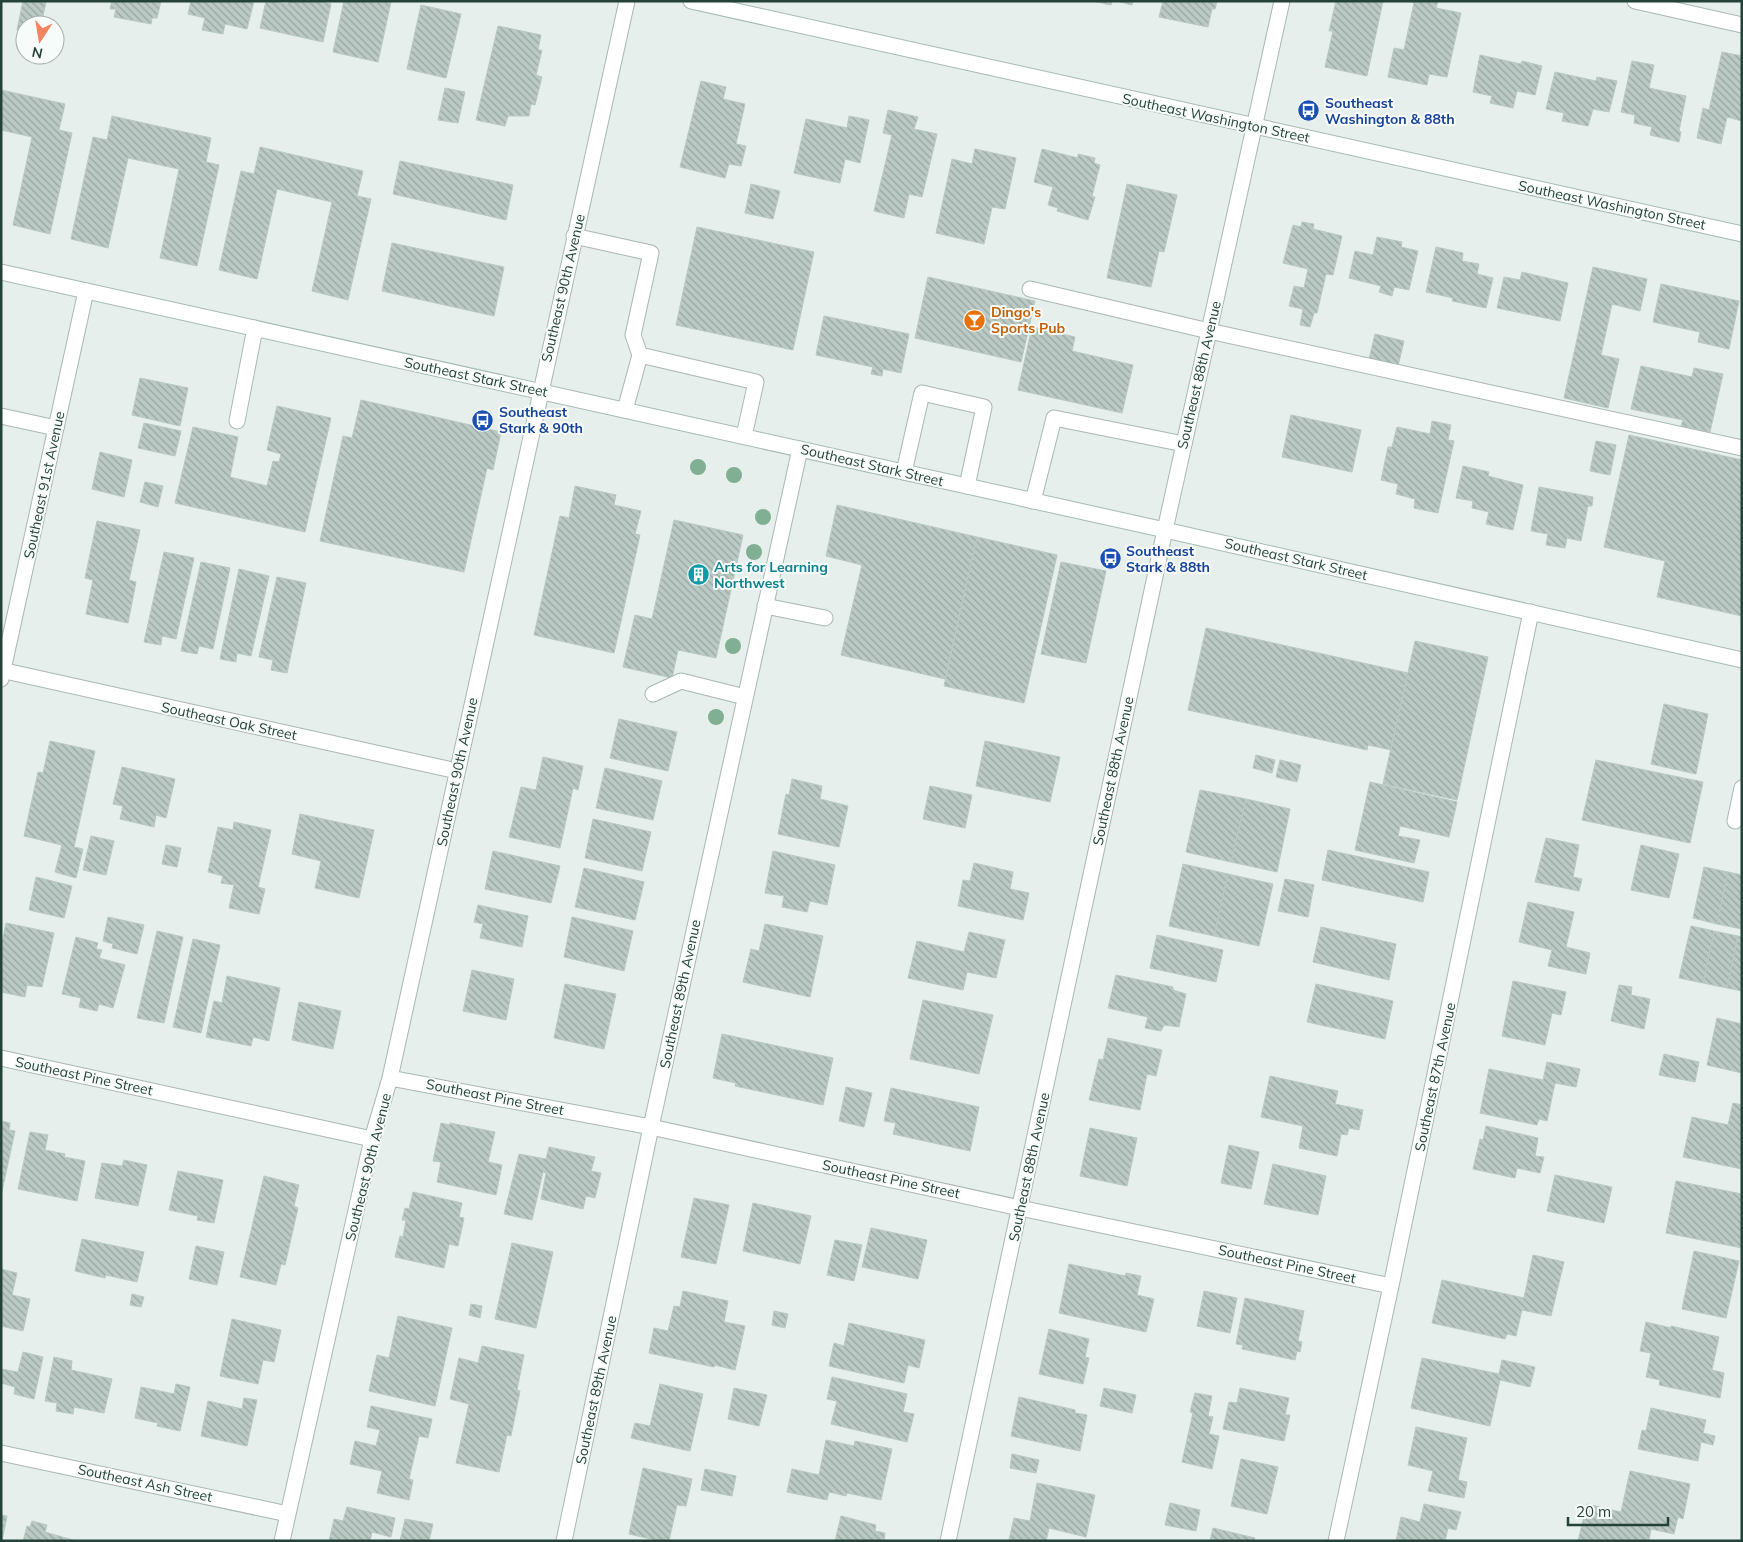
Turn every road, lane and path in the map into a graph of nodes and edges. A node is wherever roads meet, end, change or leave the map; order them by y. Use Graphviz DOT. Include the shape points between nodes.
graph roads {
  1 [pos="627,1"];
  2 [pos="691,1"];
  3 [pos="1282,1"];
  4 [pos="1635,1"];
  5 [pos="1742,25"];
  6 [pos="1255,126"];
  7 [pos="1742,234"];
  8 [pos="574,236"];
  9 [pos="1,272"];
  10 [pos="1030,289"];
  11 [pos="86,291"];
  12 [pos="255,328"];
  13 [pos="1209,331"];
  14 [pos="640,355"];
  15 [pos="540,391"];
  16 [pos="625,410"];
  17 [pos="1,416"];
  18 [pos="237,421"];
  19 [pos="56,428"];
  20 [pos="744,436"];
  21 [pos="1184,444"];
  22 [pos="1742,448"];
  23 [pos="800,449"];
  24 [pos="904,472"];
  25 [pos="967,486"];
  26 [pos="1033,501"];
  27 [pos="1165,530"];
  28 [pos="765,606"];
  29 [pos="1531,612"];
  30 [pos="825,618"];
  31 [pos="1742,660"];
  32 [pos="2,673"];
  33 [pos="653,694"];
  34 [pos="745,697"];
  35 [pos="457,771"];
  36 [pos="1742,788"];
  37 [pos="1735,822"];
  38 [pos="1,1058"];
  39 [pos="390,1078"];
  40 [pos="651,1127"];
  41 [pos="372,1139"];
  42 [pos="1020,1208"];
  43 [pos="1391,1286"];
  44 [pos="1,1452"];
  45 [pos="288,1514"];
  46 [pos="282,1541"];
  47 [pos="564,1541"];
  48 [pos="948,1541"];
  49 [pos="1336,1541"];
  1 -- 8 [label="street, Southeast 90th Avenue"];
  2 -- 6 [label="street, Southeast Washington Street"];
  3 -- 6 [label="street, Southeast 88th Avenue"];
  4 -- 5 [label="street"];
  6 -- 7 [label="street, Southeast Washington Street"];
  6 -- 13 [label="street, Southeast 88th Avenue"];
  8 -- 14 [label="street" via="651,253 633,335"];
  8 -- 15 [label="street, Southeast 90th Avenue"];
  9 -- 11 [label="street, Southeast Stark Street"];
  10 -- 13 [label="street"];
  11 -- 12 [label="street, Southeast Stark Street"];
  11 -- 19 [label="street, Southeast 91st Avenue"];
  12 -- 15 [label="street, Southeast Stark Street"];
  12 -- 18 [label="street"];
  13 -- 21 [label="street, Southeast 88th Avenue"];
  13 -- 22 [label="street"];
  14 -- 16 [label="street"];
  14 -- 20 [label="street" via="756,382"];
  15 -- 16 [label="street, Southeast Stark Street"];
  15 -- 35 [label="street, Southeast 90th Avenue"];
  16 -- 20 [label="street, Southeast Stark Street"];
  17 -- 19 [label="street"];
  19 -- 32 [label="street, Southeast 91st Avenue"];
  20 -- 23 [label="street, Southeast Stark Street"];
  21 -- 26 [label="street" via="1054,418"];
  21 -- 27 [label="street, Southeast 88th Avenue"];
  23 -- 24 [label="street, Southeast Stark Street"];
  23 -- 28 [label="street, Southeast 89th Avenue"];
  24 -- 25 [label="street, Southeast Stark Street"];
  24 -- 25 [label="street" via="922,393 984,407"];
  25 -- 26 [label="street, Southeast Stark Street"];
  26 -- 27 [label="street, Southeast Stark Street"];
  27 -- 29 [label="street, Southeast Stark Street"];
  27 -- 42 [label="street, Southeast 88th Avenue"];
  28 -- 30 [label="street"];
  28 -- 34 [label="street, Southeast 89th Avenue"];
  29 -- 31 [label="street, Southeast Stark Street"];
  29 -- 43 [label="street, Southeast 87th Avenue"];
  32 -- 35 [label="street, Southeast Oak Street"];
  33 -- 34 [label="street" via="682,682"];
  34 -- 40 [label="street, Southeast 89th Avenue"];
  35 -- 39 [label="street, Southeast 90th Avenue"];
  36 -- 37 [label="street"];
  38 -- 41 [label="street, Southeast Pine Street"];
  39 -- 40 [label="street, Southeast Pine Street"];
  39 -- 41 [label="street, Southeast 90th Avenue"];
  40 -- 42 [label="street, Southeast Pine Street"];
  40 -- 47 [label="street, Southeast 89th Avenue"];
  41 -- 45 [label="street, Southeast 90th Avenue"];
  42 -- 43 [label="street, Southeast Pine Street"];
  42 -- 48 [label="street, Southeast 88th Avenue"];
  43 -- 49 [label="street, Southeast 87th Avenue"];
  44 -- 45 [label="street, Southeast Ash Street"];
  45 -- 46 [label="street, Southeast 90th Avenue"];
}
